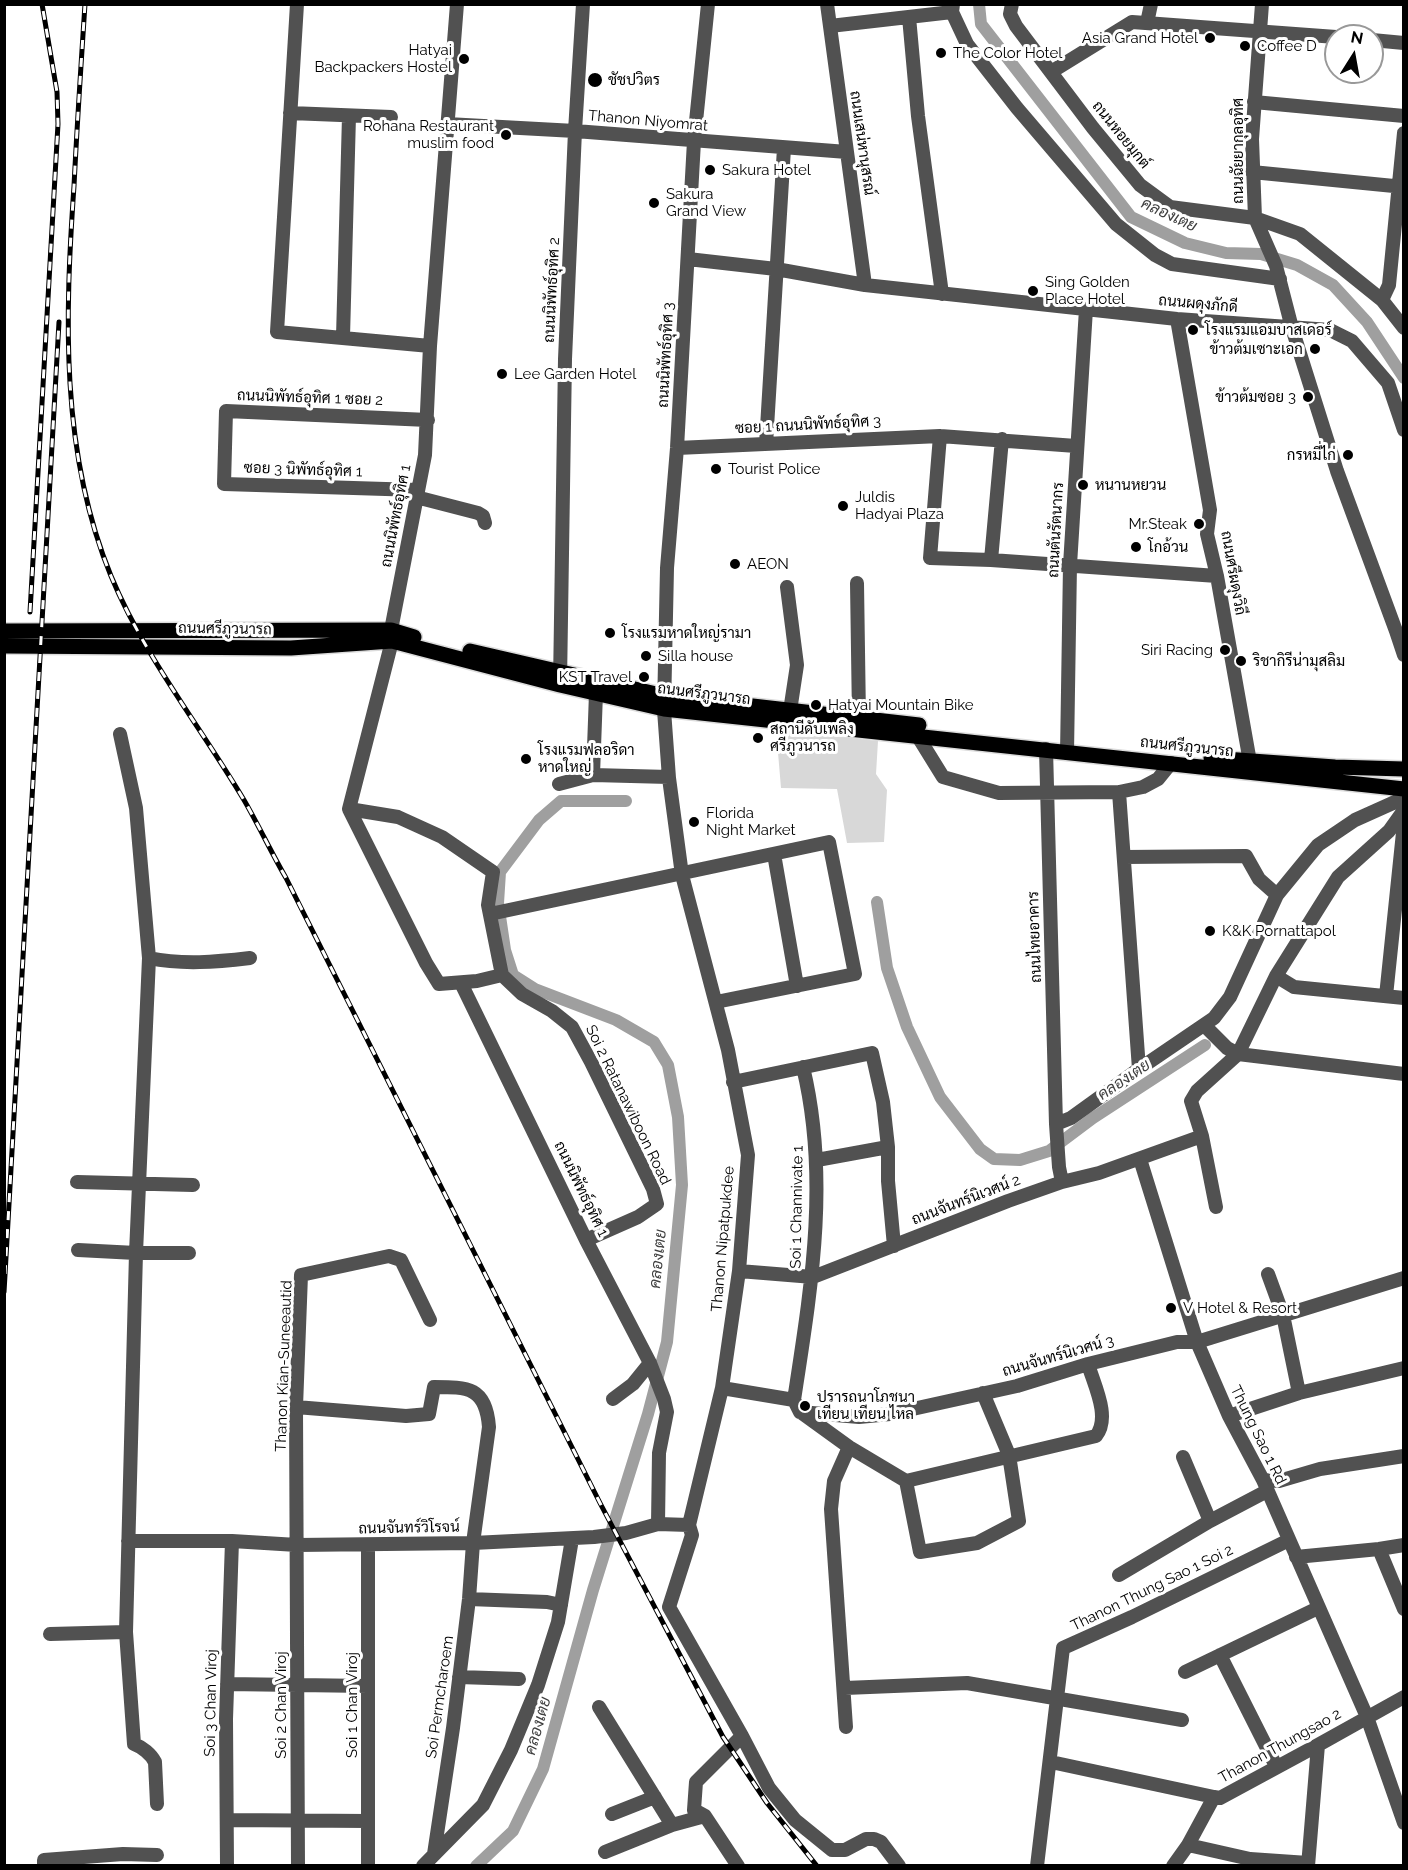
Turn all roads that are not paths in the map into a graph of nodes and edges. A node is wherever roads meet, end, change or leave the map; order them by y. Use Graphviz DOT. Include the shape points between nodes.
graph roads {
  1 [pos="297,4"];
  2 [pos="457,4"];
  3 [pos="583,4"];
  4 [pos="708,4"];
  5 [pos="827,4"];
  6 [pos="1012,4"];
  7 [pos="1151,4"];
  8 [pos="1262,4"];
  9 [pos="952,8"];
  10 [pos="909,17"];
  11 [pos="1147,23"];
  12 [pos="830,26"];
  13 [pos="1260,30"];
  14 [pos="1324,36"];
  15 [pos="1384,41"];
  16 [pos="1404,43"];
  17 [pos="1051,72"];
  18 [pos="1254,102"];
  19 [pos="290,113"];
  20 [pos="349,116"];
  21 [pos="1404,116"];
  22 [pos="391,117"];
  23 [pos="447,124"];
  24 [pos="575,131"];
  25 [pos="1404,134"];
  26 [pos="694,141"];
  27 [pos="784,148"];
  28 [pos="847,152"];
  29 [pos="1252,172"];
  30 [pos="1401,187"];
  31 [pos="1257,223"];
  32 [pos="688,259"];
  33 [pos="776,268"];
  34 [pos="1278,272"];
  35 [pos="865,285"];
  36 [pos="942,294"];
  37 [pos="1383,300"];
  38 [pos="1086,309"];
  39 [pos="1176,319"];
  40 [pos="1292,328"];
  41 [pos="1404,328"];
  42 [pos="344,337"];
  43 [pos="430,346"];
  44 [pos="428,420"];
  45 [pos="1404,430"];
  46 [pos="940,436"];
  47 [pos="1002,439"];
  48 [pos="766,444"];
  49 [pos="1076,446"];
  50 [pos="225,447"];
  51 [pos="677,448"];
  52 [pos="417,493"];
  53 [pos="485,523"];
  54 [pos="991,560"];
  55 [pos="1070,565"];
  56 [pos="1217,576"];
  57 [pos="857,583"];
  58 [pos="787,587"];
  59 [pos="4,631"];
  60 [pos="391,635"];
  61 [pos="4,646"];
  62 [pos="1404,655"];
  63 [pos="560,679"];
  64 [pos="596,693"];
  65 [pos="665,702"];
  66 [pos="790,711"];
  67 [pos="859,718"];
  68 [pos="120,734"];
  69 [pos="917,735"];
  70 [pos="1068,748"];
  71 [pos="1046,749"];
  72 [pos="1171,763"];
  73 [pos="1251,767"];
  74 [pos="1404,769"];
  75 [pos="593,775"];
  76 [pos="669,778"];
  77 [pos="559,784"];
  78 [pos="1119,792"];
  79 [pos="1403,792"];
  80 [pos="1047,793"];
  81 [pos="349,809"];
  82 [pos="1404,810"];
  83 [pos="1403,824"];
  84 [pos="774,854"];
  85 [pos="1124,857"];
  86 [pos="682,875"];
  87 [pos="1277,895"];
  88 [pos="490,914"];
  89 [pos="149,958"];
  90 [pos="250,958"];
  91 [pos="502,975"];
  92 [pos="1276,976"];
  93 [pos="461,983"];
  94 [pos="797,986"];
  95 [pos="1386,996"];
  96 [pos="1404,998"];
  97 [pos="716,1002"];
  98 [pos="1208,1030"];
  99 [pos="1232,1051"];
  100 [pos="803,1067"];
  101 [pos="1139,1069"];
  102 [pos="1404,1074"];
  103 [pos="733,1082"];
  104 [pos="1057,1128"];
  105 [pos="1203,1136"];
  106 [pos="888,1147"];
  107 [pos="1140,1159"];
  108 [pos="817,1160"];
  109 [pos="77,1182"];
  110 [pos="138,1182"];
  111 [pos="1062,1182"];
  112 [pos="193,1185"];
  113 [pos="1216,1207"];
  114 [pos="586,1239"];
  115 [pos="894,1246"];
  116 [pos="78,1250"];
  117 [pos="136,1253"];
  118 [pos="189,1253"];
  119 [pos="739,1271"];
  120 [pos="1268,1274"];
  121 [pos="813,1277"];
  122 [pos="1404,1278"];
  123 [pos="1283,1315"];
  124 [pos="430,1320"];
  125 [pos="1197,1342"];
  126 [pos="650,1363"];
  127 [pos="1088,1364"];
  128 [pos="1404,1368"];
  129 [pos="722,1388"];
  130 [pos="983,1393"];
  131 [pos="1299,1393"];
  132 [pos="613,1398"];
  133 [pos="797,1406"];
  134 [pos="296,1407"];
  135 [pos="1229,1416"];
  136 [pos="849,1447"];
  137 [pos="1009,1455"];
  138 [pos="1404,1456"];
  139 [pos="1183,1457"];
  140 [pos="906,1481"];
  141 [pos="1265,1486"];
  142 [pos="1210,1521"];
  143 [pos="658,1524"];
  144 [pos="689,1525"];
  145 [pos="572,1539"];
  146 [pos="1289,1540"];
  147 [pos="128,1541"];
  148 [pos="232,1541"];
  149 [pos="473,1543"];
  150 [pos="297,1545"];
  151 [pos="369,1545"];
  152 [pos="1404,1545"];
  153 [pos="1379,1549"];
  154 [pos="1296,1557"];
  155 [pos="1119,1575"];
  156 [pos="469,1599"];
  157 [pos="561,1605"];
  158 [pos="1318,1608"];
  159 [pos="1404,1609"];
  160 [pos="126,1632"];
  161 [pos="50,1634"];
  162 [pos="1220,1654"];
  163 [pos="1185,1672"];
  164 [pos="459,1677"];
  165 [pos="519,1679"];
  166 [pos="227,1684"];
  167 [pos="298,1685"];
  168 [pos="368,1686"];
  169 [pos="845,1688"];
  170 [pos="1404,1697"];
  171 [pos="1057,1699"];
  172 [pos="599,1707"];
  173 [pos="1367,1717"];
  174 [pos="1182,1720"];
  175 [pos="846,1727"];
  176 [pos="742,1736"];
  177 [pos="1318,1745"];
  178 [pos="1051,1762"];
  179 [pos="1276,1766"];
  180 [pos="655,1797"];
  181 [pos="1214,1797"];
  182 [pos="157,1804"];
  183 [pos="612,1814"];
  184 [pos="705,1816"];
  185 [pos="227,1820"];
  186 [pos="297,1820"];
  187 [pos="368,1821"];
  188 [pos="1404,1823"];
  189 [pos="672,1825"];
  190 [pos="1188,1845"];
  191 [pos="605,1852"];
  192 [pos="434,1854"];
  193 [pos="158,1856"];
  194 [pos="123,1860"];
  195 [pos="1308,1864"];
  196 [pos="44,1866"];
  197 [pos="227,1866"];
  198 [pos="298,1866"];
  199 [pos="368,1866"];
  200 [pos="423,1866"];
  201 [pos="738,1866"];
  202 [pos="899,1866"];
  203 [pos="1037,1866"];
  204 [pos="1173,1866"];
  1 -- 19 [label="street"];
  2 -- 23 [label="street, ถนนนิพัทธ์อุทิศ 1"];
  3 -- 24 [label="street, ถนนนิพัทธ์อุทิศ 2"];
  4 -- 26 [label="street, ถนนนิพัทธ์อุทิศ 3"];
  5 -- 12 [label="street, ถนนเสน่หานุสรณ์"];
  6 -- 17 [label="street, ถนนหอยมุกต์" via="1010,14 1016,26"];
  7 -- 11 [label="street"];
  8 -- 13 [label="street, ถนนฉัยยากุลอุทิศ"];
  9 -- 10 [label="street"];
  9 -- 34 [label="street" via="967,44 1116,224 1172,264"];
  10 -- 12 [label="street"];
  10 -- 36 [label="street"];
  11 -- 13 [label="street"];
  11 -- 17 [label="street" via="1132,22"];
  12 -- 28 [label="street, ถนนเสน่หานุสรณ์"];
  13 -- 14 [label="street"];
  13 -- 18 [label="street, ถนนฉัยยากุลอุทิศ"];
  15 -- 16 [label="street"];
  17 -- 31 [label="street, ถนนหอยมุกต์" via="1140,185 1170,207"];
  18 -- 21 [label="street"];
  18 -- 29 [label="street, ถนนฉัยยากุลอุทิศ"];
  19 -- 20 [label="street"];
  19 -- 42 [label="street" via="277,332"];
  20 -- 22 [label="street"];
  20 -- 42 [label="street"];
  23 -- 24 [label="street, Thanon Niyomrat"];
  23 -- 43 [label="street, ถนนนิพัทธ์อุทิศ 1"];
  24 -- 26 [label="street, Thanon Niyomrat"];
  24 -- 63 [label="street, ถนนนิพัทธ์อุทิศ 2" via="565,359"];
  25 -- 30 [label="street"];
  26 -- 27 [label="street, Thanon Niyomrat"];
  26 -- 32 [label="street, ถนนนิพัทธ์อุทิศ 3"];
  27 -- 28 [label="street, Thanon Niyomrat"];
  27 -- 33 [label="street"];
  28 -- 35 [label="street, ถนนเสน่หานุสรณ์"];
  29 -- 30 [label="street"];
  29 -- 31 [label="street, ถนนฉัยยากุลอุทิศ"];
  30 -- 37 [label="street" via="1389,285"];
  31 -- 34 [label="street, ถนนฉัยยากุลอุทิศ"];
  31 -- 37 [label="street, ถนนหอยมุกต์" via="1300,234"];
  32 -- 33 [label="street, ถนนผดุงภักดี"];
  32 -- 51 [label="street, ถนนนิพัทธ์อุทิศ 3"];
  33 -- 35 [label="street, ถนนผดุงภักดี"];
  33 -- 48 [label="street"];
  34 -- 40 [label="street, ถนนฉัยยากุลอุทิศ"];
  35 -- 36 [label="street, ถนนผดุงภักดี"];
  36 -- 38 [label="street, ถนนผดุงภักดี"];
  37 -- 41 [label="street, ถนนหอยมุกต์"];
  38 -- 39 [label="street, ถนนผดุงภักดี"];
  38 -- 49 [label="street, ถนนตันรัตนากร"];
  39 -- 40 [label="street, ถนนผดุงภักดี"];
  39 -- 56 [label="street, ถนนศรีผดุงวิถี" via="1210,510 1207,534"];
  40 -- 45 [label="street, ถนนผดุงภักดี" via="1330,330 1352,340 1388,383"];
  40 -- 62 [label="street" via="1337,471"];
  42 -- 43 [label="street"];
  43 -- 44 [label="street, ถนนนิพัทธ์อุทิศ 1"];
  44 -- 50 [label="street, ถนนนิพัทธ์อุทิศ 1 ซอย 2" via="226,411"];
  44 -- 52 [label="street, ถนนนิพัทธ์อุทิศ 1"];
  46 -- 47 [label="street, ซอย 1 ถนนนิพัทธ์อุทิศ 3"];
  46 -- 48 [label="street, ซอย 1 ถนนนิพัทธ์อุทิศ 3"];
  46 -- 54 [label="street" via="930,558"];
  47 -- 49 [label="street, ซอย 1 ถนนนิพัทธ์อุทิศ 3"];
  47 -- 54 [label="street"];
  48 -- 51 [label="street, ซอย 1 ถนนนิพัทธ์อุทิศ 3"];
  49 -- 55 [label="street, ถนนตันรัตนากร"];
  50 -- 52 [label="street, ซอย 3 นิพัทธ์อุทิศ 1" via="224,484"];
  51 -- 65 [label="street, ถนนนิพัทธ์อุทิศ 3" via="668,568"];
  52 -- 53 [label="street" via="478,513"];
  52 -- 60 [label="street, ถนนนิพัทธ์อุทิศ 1"];
  54 -- 55 [label="street"];
  55 -- 56 [label="street"];
  55 -- 70 [label="street, ถนนตันรัตนากร"];
  56 -- 73 [label="street, ถนนศรีผดุงวิถี"];
  57 -- 67 [label="street"];
  58 -- 66 [label="street" via="797,665"];
  59 -- 60 [label="main road, ถนนศรีภูวนารถ"];
  60 -- 61 [label="main road, ถนนศรีภูวนารถ" via="291,648"];
  60 -- 63 [label="main road, ถนนศรีภูวนารถ"];
  60 -- 81 [label="street, ถนนนิพัทธ์อุทิศ 1"];
  63 -- 64 [label="main road, ถนนศรีภูวนารถ"];
  63 -- 65 [label="main road, ถนนศรีภูวนารถ"];
  64 -- 65 [label="main road, ถนนศรีภูวนารถ"];
  64 -- 75 [label="street"];
  65 -- 66 [label="main road, ถนนศรีภูวนารถ"];
  65 -- 69 [label="main road, ถนนศรีภูวนารถ"];
  65 -- 76 [label="street, Thanon Nipatpukdee"];
  66 -- 67 [label="main road, ถนนศรีภูวนารถ"];
  67 -- 70 [label="main road, ถนนศรีภูวนารถ"];
  68 -- 89 [label="street" via="136,808"];
  69 -- 71 [label="main road, ถนนศรีภูวนารถ"];
  69 -- 80 [label="street" via="943,777 999,793"];
  70 -- 71 [label="main road, ถนนศรีภูวนารถ"];
  70 -- 72 [label="main road, ถนนศรีภูวนารถ"];
  70 -- 73 [label="main road, ถนนศรีภูวนารถ"];
  71 -- 80 [label="street, ถนนไทยอาคาร"];
  72 -- 73 [label="main road, ถนนศรีภูวนารถ"];
  72 -- 78 [label="street" via="1158,779"];
  73 -- 74 [label="main road, ถนนศรีภูวนารถ"];
  73 -- 79 [label="main road, ถนนศรีภูวนารถ"];
  75 -- 76 [label="street"];
  75 -- 77 [label="street"];
  76 -- 86 [label="street, Thanon Nipatpukdee"];
  78 -- 80 [label="street"];
  78 -- 85 [label="street"];
  79 -- 87 [label="street" via="1318,845"];
  80 -- 104 [label="street, ถนนไทยอาคาร"];
  81 -- 88 [label="street" via="398,817 442,837 488,868 493,873"];
  81 -- 93 [label="street" via="439,984"];
  82 -- 92 [label="street" via="1389,831 1338,878"];
  83 -- 95 [label="street"];
  84 -- 86 [label="street"];
  84 -- 94 [label="street"];
  84 -- 94 [label="street" via="829,842 855,974"];
  85 -- 87 [label="street" via="1246,856 1259,879"];
  85 -- 101 [label="street"];
  86 -- 88 [label="street"];
  86 -- 97 [label="street, Thanon Nipatpukdee"];
  87 -- 98 [label="street" via="1230,997"];
  88 -- 91 [label="street"];
  89 -- 90 [label="street" via="211,962"];
  89 -- 110 [label="street"];
  91 -- 93 [label="street"];
  91 -- 114 [label="street, Soi 2 Ratanawiboon Road" via="522,994 572,1027 653,1189 657,1204 638,1217"];
  92 -- 95 [label="street" via="1294,987"];
  92 -- 99 [label="street"];
  93 -- 114 [label="street, ถนนนิพัทธ์อุทิศ 1"];
  94 -- 97 [label="street"];
  95 -- 96 [label="street"];
  97 -- 103 [label="street, Thanon Nipatpukdee"];
  98 -- 99 [label="street"];
  98 -- 101 [label="street"];
  99 -- 102 [label="street"];
  99 -- 105 [label="street" via="1191,1101"];
  100 -- 103 [label="street"];
  100 -- 106 [label="street" via="872,1053"];
  100 -- 108 [label="street, Soi 1 Channivate 1"];
  101 -- 104 [label="street"];
  103 -- 119 [label="street, Thanon Nipatpukdee" via="748,1155"];
  104 -- 111 [label="street, ถนนไทยอาคาร"];
  105 -- 107 [label="street, ถนนจันทร์นิเวศน์ 2"];
  105 -- 113 [label="street"];
  106 -- 108 [label="street"];
  106 -- 115 [label="street"];
  107 -- 111 [label="street, ถนนจันทร์นิเวศน์ 2"];
  107 -- 125 [label="street, Thung Sao 1 Rd"];
  108 -- 121 [label="street, Soi 1 Channivate 1"];
  109 -- 110 [label="street"];
  110 -- 112 [label="street"];
  110 -- 117 [label="street"];
  111 -- 115 [label="street, ถนนจันทร์นิเวศน์ 2"];
  114 -- 126 [label="street, ถนนนิพัทธ์อุทิศ 1"];
  115 -- 121 [label="street, ถนนจันทร์นิเวศน์ 2"];
  116 -- 117 [label="street"];
  117 -- 118 [label="street"];
  117 -- 147 [label="street"];
  119 -- 121 [label="street, ถนนจันทร์นิเวศน์ 2"];
  119 -- 129 [label="street, Thanon Nipatpukdee"];
  120 -- 123 [label="street"];
  121 -- 133 [label="street, Soi 1 Channivate 1"];
  122 -- 123 [label="street, ถนนจันทร์นิเวศน์ 3"];
  123 -- 125 [label="street, ถนนจันทร์นิเวศน์ 3"];
  123 -- 131 [label="street"];
  124 -- 134 [label="street, Thanon Kian-Suneeautid" via="401,1260 389,1256 301,1275"];
  125 -- 127 [label="street, ถนนจันทร์นิเวศน์ 3" via="1177,1342"];
  125 -- 135 [label="street, Thung Sao 1 Rd"];
  126 -- 132 [label="street" via="633,1384"];
  126 -- 143 [label="street, ถนนนิพัทธ์อุทิศ 1" via="666,1405 659,1453"];
  127 -- 130 [label="street, ถนนจันทร์นิเวศน์ 3"];
  127 -- 137 [label="street" via="1103,1417 1096,1436"];
  128 -- 131 [label="street"];
  129 -- 133 [label="street, ถนนจันทร์นิเวศน์ 3"];
  129 -- 144 [label="street, Thanon Nipatpukdee"];
  130 -- 133 [label="street, ถนนจันทร์นิเวศน์ 3" via="859,1417"];
  130 -- 137 [label="street"];
  131 -- 135 [label="street"];
  133 -- 136 [label="street"];
  134 -- 149 [label="street, Soi Permcharoem" via="406,1416 429,1414 434,1387 466,1387 479,1396 488,1412 489,1427"];
  134 -- 150 [label="street, Thanon Kian-Suneeautid"];
  135 -- 141 [label="street, Thung Sao 1 Rd"];
  136 -- 140 [label="street"];
  136 -- 169 [label="street" via="834,1480 832,1501"];
  137 -- 140 [label="street"];
  137 -- 140 [label="street" via="1019,1521 977,1543 920,1552"];
  138 -- 141 [label="street" via="1320,1469"];
  139 -- 142 [label="street"];
  141 -- 142 [label="street"];
  141 -- 146 [label="street, Thung Sao 1 Rd"];
  142 -- 155 [label="street"];
  143 -- 144 [label="street, ถนนจันทร์วิโรจน์"];
  143 -- 145 [label="street, ถนนจันทร์วิโรจน์" via="626,1533"];
  144 -- 176 [label="street, Thanon Nipatpukdee" via="692,1535 669,1607"];
  145 -- 149 [label="street, ถนนจันทร์วิโรจน์"];
  145 -- 157 [label="street"];
  146 -- 154 [label="street, Thung Sao 1 Rd"];
  146 -- 171 [label="street, Thanon Thung Sao 1 Soi 2" via="1063,1648"];
  147 -- 148 [label="street, ถนนจันทร์วิโรจน์"];
  147 -- 160 [label="street"];
  148 -- 150 [label="street, ถนนจันทร์วิโรจน์"];
  148 -- 166 [label="street, Soi 3 Chan Viroj"];
  149 -- 151 [label="street, ถนนจันทร์วิโรจน์"];
  149 -- 156 [label="street, Soi Permcharoem"];
  150 -- 151 [label="street, ถนนจันทร์วิโรจน์"];
  150 -- 167 [label="street, Soi 2 Chan Viroj"];
  151 -- 168 [label="street, Soi 1 Chan Viroj"];
  152 -- 153 [label="street"];
  153 -- 154 [label="street"];
  153 -- 159 [label="street"];
  154 -- 158 [label="street, Thung Sao 1 Rd"];
  156 -- 157 [label="street"];
  156 -- 164 [label="street, Soi Permcharoem"];
  157 -- 192 [label="street" via="538,1685 483,1805"];
  158 -- 162 [label="street"];
  158 -- 173 [label="street, Thung Sao 1 Rd"];
  160 -- 161 [label="street"];
  160 -- 182 [label="street" via="134,1744 155,1762"];
  162 -- 163 [label="street"];
  162 -- 179 [label="street"];
  164 -- 165 [label="street"];
  164 -- 192 [label="street, Soi Permcharoem"];
  166 -- 167 [label="street"];
  166 -- 185 [label="street, Soi 3 Chan Viroj"];
  167 -- 168 [label="street"];
  167 -- 186 [label="street, Soi 2 Chan Viroj"];
  168 -- 187 [label="street, Soi 1 Chan Viroj"];
  169 -- 171 [label="street" via="967,1683"];
  169 -- 175 [label="street"];
  170 -- 173 [label="street, Thanon Thungsao 2"];
  171 -- 174 [label="street"];
  171 -- 178 [label="street, Thanon Thung Sao 1 Soi 2"];
  172 -- 180 [label="street"];
  173 -- 177 [label="street, Thanon Thungsao 2"];
  173 -- 188 [label="street, Thung Sao 1 Rd"];
  176 -- 184 [label="street" via="696,1782 694,1810"];
  176 -- 202 [label="street, Thanon Nipatpukdee" via="769,1788 795,1820 832,1850 845,1850 866,1839 881,1842"];
  177 -- 179 [label="street, Thanon Thungsao 2"];
  177 -- 195 [label="street"];
  178 -- 181 [label="street"];
  178 -- 203 [label="street, Thanon Thung Sao 1 Soi 2"];
  179 -- 181 [label="street, Thanon Thungsao 2" via="1220,1798"];
  180 -- 183 [label="street"];
  180 -- 189 [label="street"];
  181 -- 190 [label="street, Thanon Thungsao 2"];
  184 -- 189 [label="street"];
  184 -- 201 [label="street"];
  185 -- 186 [label="street"];
  185 -- 197 [label="street, Soi 3 Chan Viroj"];
  186 -- 187 [label="street"];
  186 -- 198 [label="street, Soi 2 Chan Viroj"];
  187 -- 199 [label="street, Soi 1 Chan Viroj"];
  189 -- 191 [label="street"];
  190 -- 195 [label="street" via="1250,1859"];
  190 -- 204 [label="street, Thanon Thungsao 2"];
  192 -- 200 [label="street"];
  193 -- 194 [label="street"];
  194 -- 196 [label="street" via="44,1860"];
}
